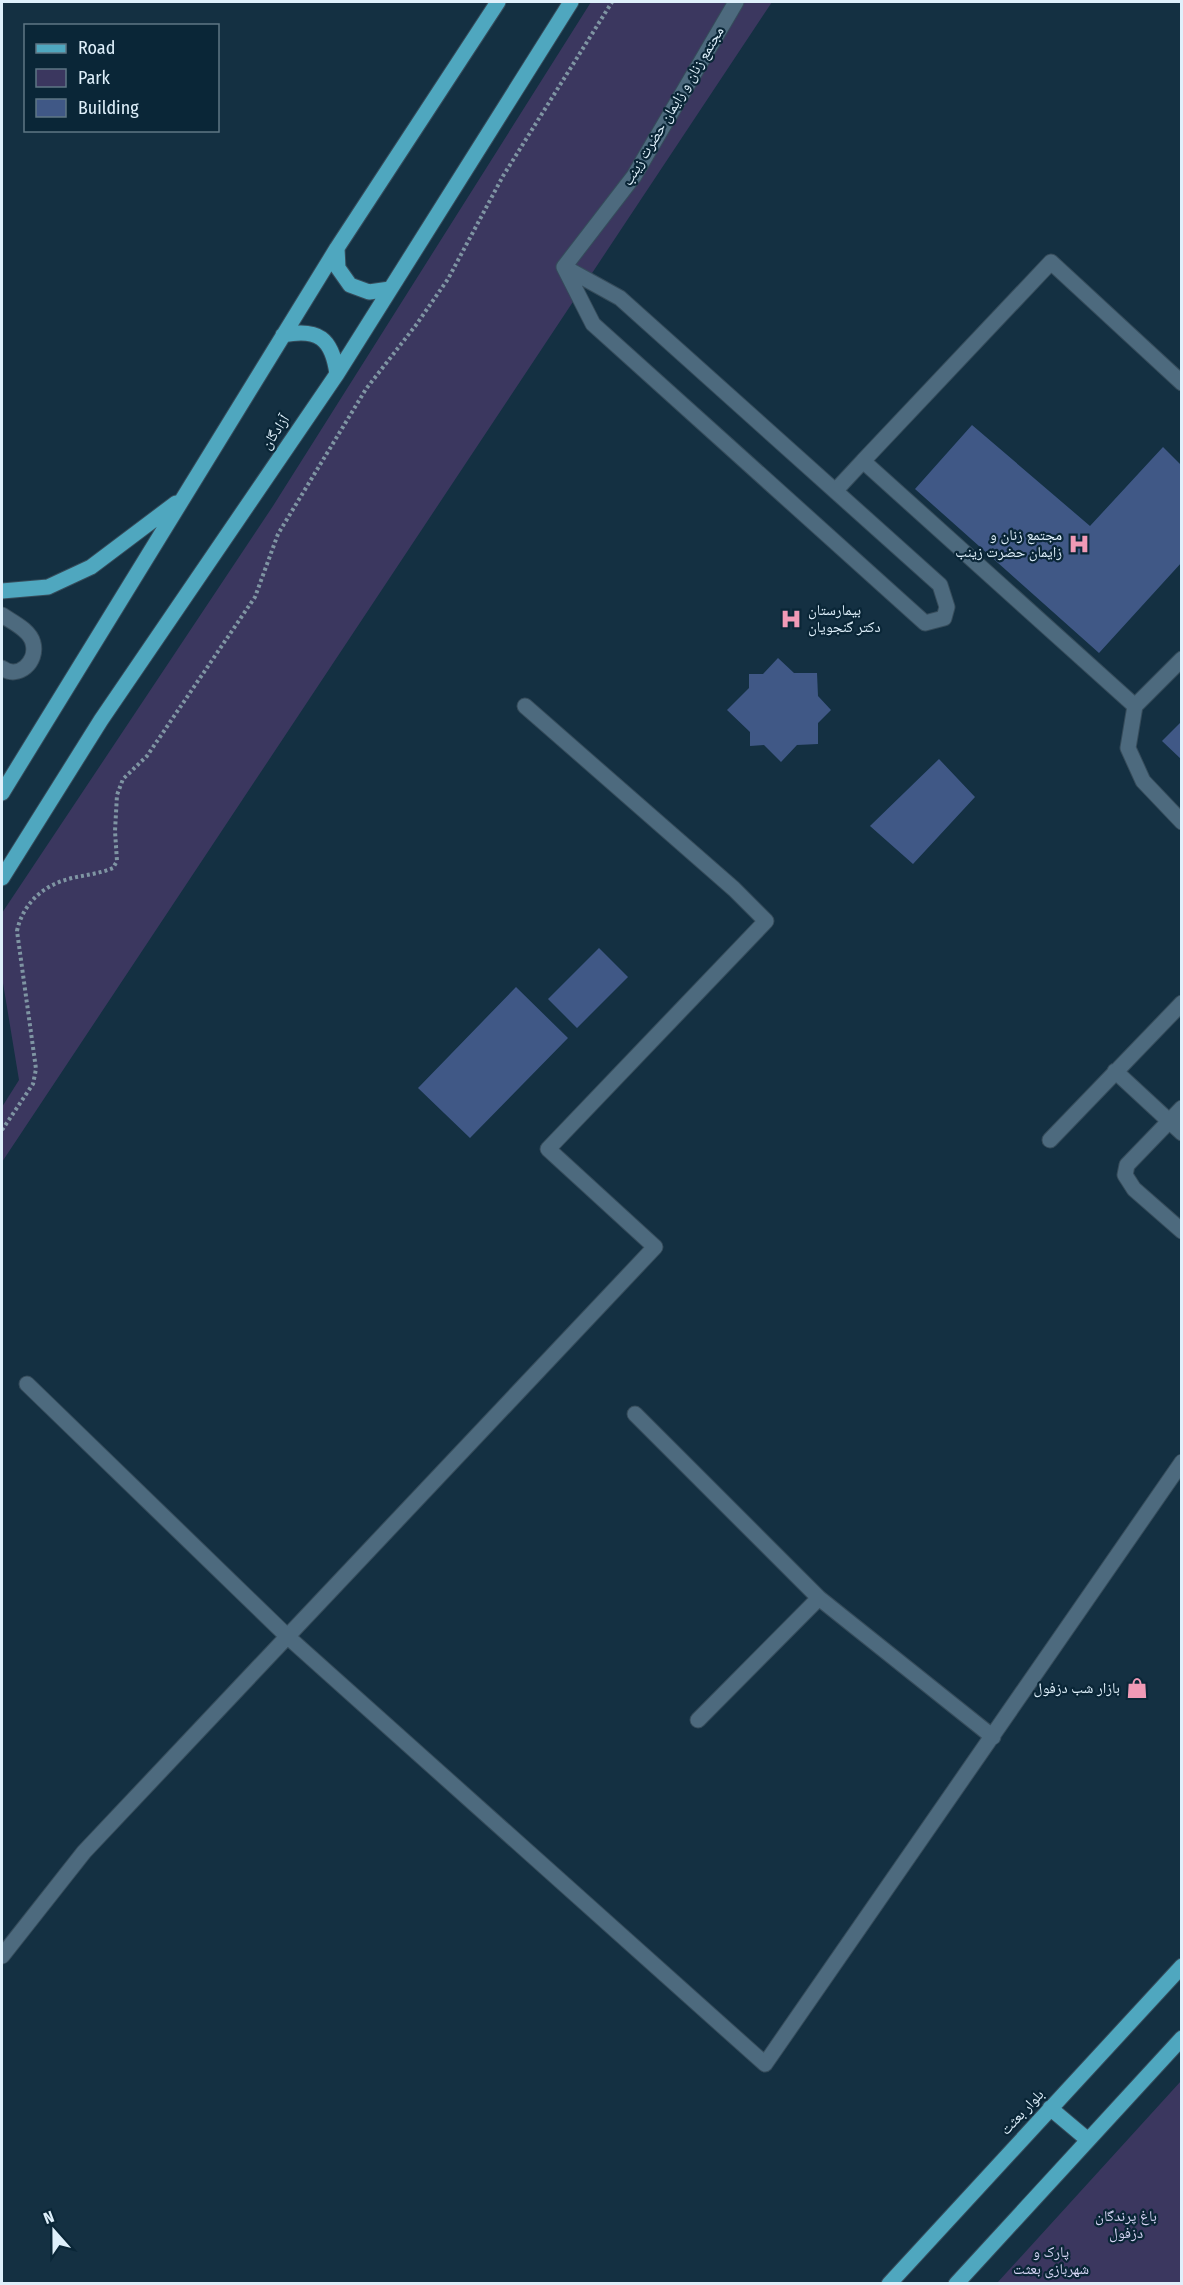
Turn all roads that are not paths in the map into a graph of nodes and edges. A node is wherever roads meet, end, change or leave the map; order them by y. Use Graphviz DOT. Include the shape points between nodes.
graph roads {
  1 [pos="498,2"];
  2 [pos="571,2"];
  3 [pos="736,2"];
  4 [pos="337,248"];
  5 [pos="564,267"];
  6 [pos="390,289"];
  7 [pos="282,335"];
  8 [pos="337,374"];
  9 [pos="1182,383"];
  10 [pos="863,462"];
  11 [pos="836,490"];
  12 [pos="183,497"];
  13 [pos="2,591"];
  14 [pos="2,615"];
  15 [pos="1182,660"];
  16 [pos="2,669"];
  17 [pos="525,706"];
  18 [pos="1135,706"];
  19 [pos="2,793"];
  20 [pos="1182,822"];
  21 [pos="2,878"];
  22 [pos="1182,1003"];
  23 [pos="1115,1071"];
  24 [pos="1182,1108"];
  25 [pos="1168,1120"];
  26 [pos="1182,1132"];
  27 [pos="1050,1140"];
  28 [pos="1182,1232"];
  29 [pos="27,1384"];
  30 [pos="635,1414"];
  31 [pos="1182,1462"];
  32 [pos="819,1598"];
  33 [pos="288,1637"];
  34 [pos="698,1720"];
  35 [pos="993,1737"];
  36 [pos="2,1956"];
  37 [pos="1182,1966"];
  38 [pos="1182,2038"];
  39 [pos="1050,2108"];
  40 [pos="1088,2140"];
  41 [pos="889,2283"];
  42 [pos="957,2283"];
  1 -- 4 [label="main road"];
  2 -- 6 [label="main road, آزادگان"];
  3 -- 5 [label="street, مجتمع زنان و زایمان حضرت زینب" via="634,176"];
  4 -- 6 [label="main road" via="338,268 350,285 369,292"];
  4 -- 7 [label="main road"];
  5 -- 11 [label="street" via="620,298"];
  5 -- 11 [label="street" via="593,324 925,623 944,618 947,607 940,585"];
  6 -- 8 [label="main road, آزادگان"];
  7 -- 8 [label="main road" via="303,331 321,338 334,354"];
  7 -- 12 [label="main road"];
  8 -- 21 [label="main road, آزادگان" via="101,720"];
  9 -- 10 [label="street" via="1051,262"];
  10 -- 11 [label="street"];
  10 -- 18 [label="street"];
  12 -- 13 [label="main road" via="91,567 48,587"];
  12 -- 19 [label="main road"];
  14 -- 16 [label="street" via="26,631 33,642 34,656 20,671"];
  15 -- 18 [label="street"];
  17 -- 33 [label="street" via="766,921 548,1149 655,1247"];
  18 -- 20 [label="street" via="1128,748 1143,781"];
  22 -- 23 [label="street"];
  23 -- 25 [label="street"];
  23 -- 27 [label="street"];
  24 -- 25 [label="street"];
  25 -- 26 [label="street"];
  25 -- 28 [label="street" via="1127,1165 1125,1175 1134,1189"];
  29 -- 33 [label="street"];
  30 -- 32 [label="street"];
  31 -- 35 [label="street"];
  32 -- 34 [label="street"];
  32 -- 35 [label="street"];
  33 -- 35 [label="street" via="765,2064"];
  33 -- 36 [label="street" via="84,1852"];
  37 -- 39 [label="main road, بلوار بعثت"];
  38 -- 40 [label="main road"];
  39 -- 40 [label="main road"];
  39 -- 41 [label="main road, بلوار بعثت"];
  40 -- 42 [label="main road"];
}
